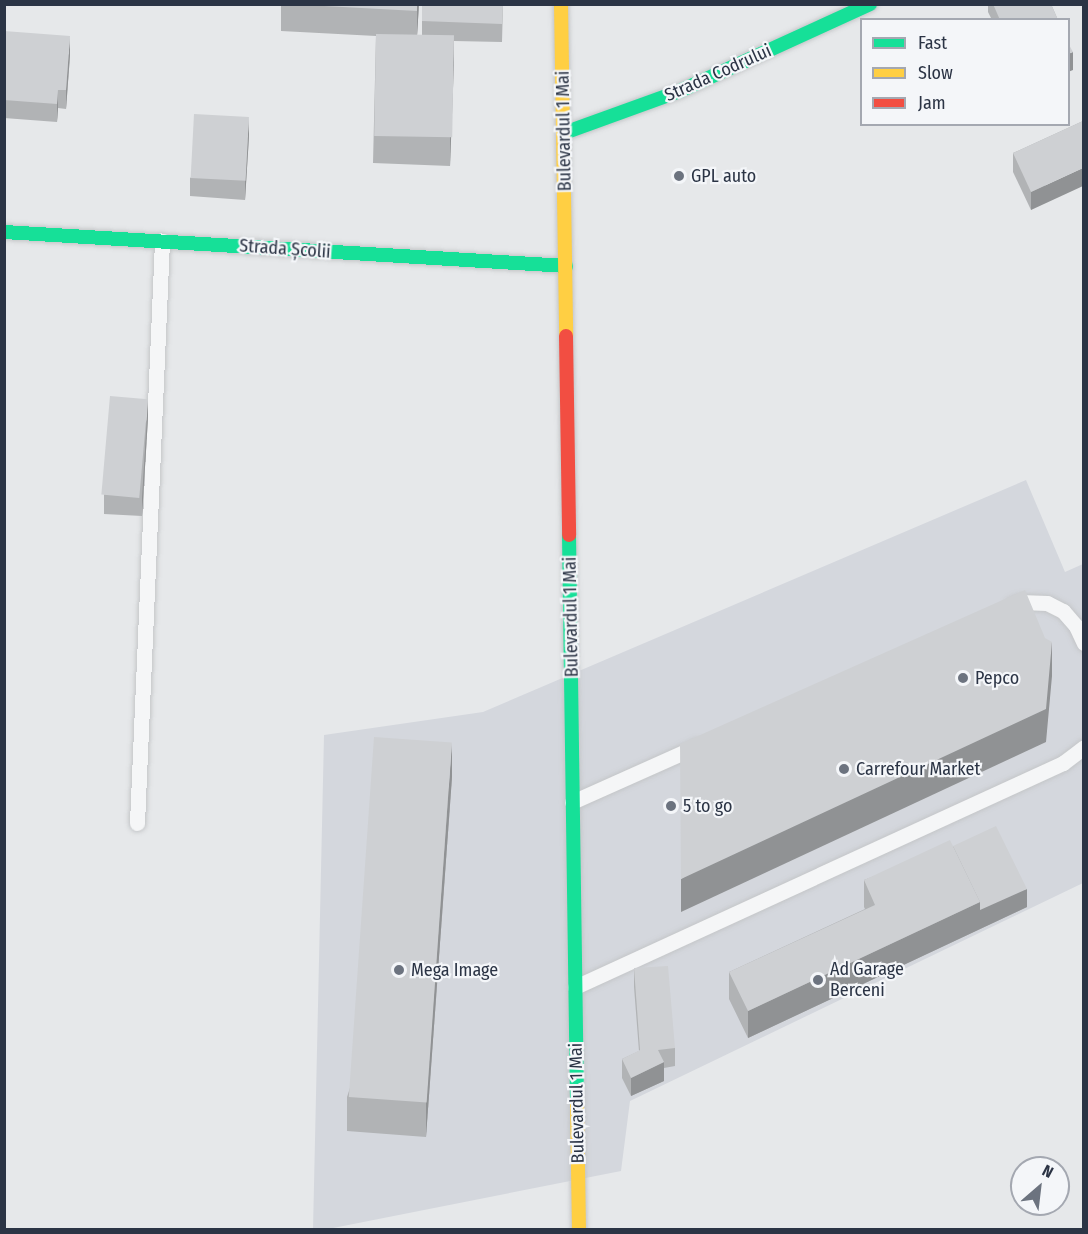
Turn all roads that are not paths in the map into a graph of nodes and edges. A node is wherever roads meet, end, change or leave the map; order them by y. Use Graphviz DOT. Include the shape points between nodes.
graph roads {
  1 [pos="561,4"];
  2 [pos="870,4"];
  3 [pos="564,133"];
  4 [pos="4,232"];
  5 [pos="162,241"];
  6 [pos="566,266"];
  7 [pos="998,612"];
  8 [pos="1083,643"];
  9 [pos="714,739"];
  10 [pos="1083,747"];
  11 [pos="572,802"];
  12 [pos="137,823"];
  13 [pos="575,987"];
  14 [pos="579,1230"];
  1 -- 3 [label="main road, Bulevardul 1 Mai"];
  2 -- 3 [label="main road, Strada Codrului" via="680,91"];
  3 -- 6 [label="main road, Bulevardul 1 Mai"];
  4 -- 5 [label="main road, Strada Școlii"];
  5 -- 6 [label="main road, Strada Școlii"];
  5 -- 12 [label="lane"];
  6 -- 11 [label="main road, Bulevardul 1 Mai"];
  7 -- 8 [label="lane" via="1020,602 1047,603 1064,611"];
  9 -- 11 [label="lane"];
  10 -- 13 [label="lane" via="1063,763"];
  11 -- 13 [label="main road, Bulevardul 1 Mai"];
  13 -- 14 [label="main road, Bulevardul 1 Mai"];
}
